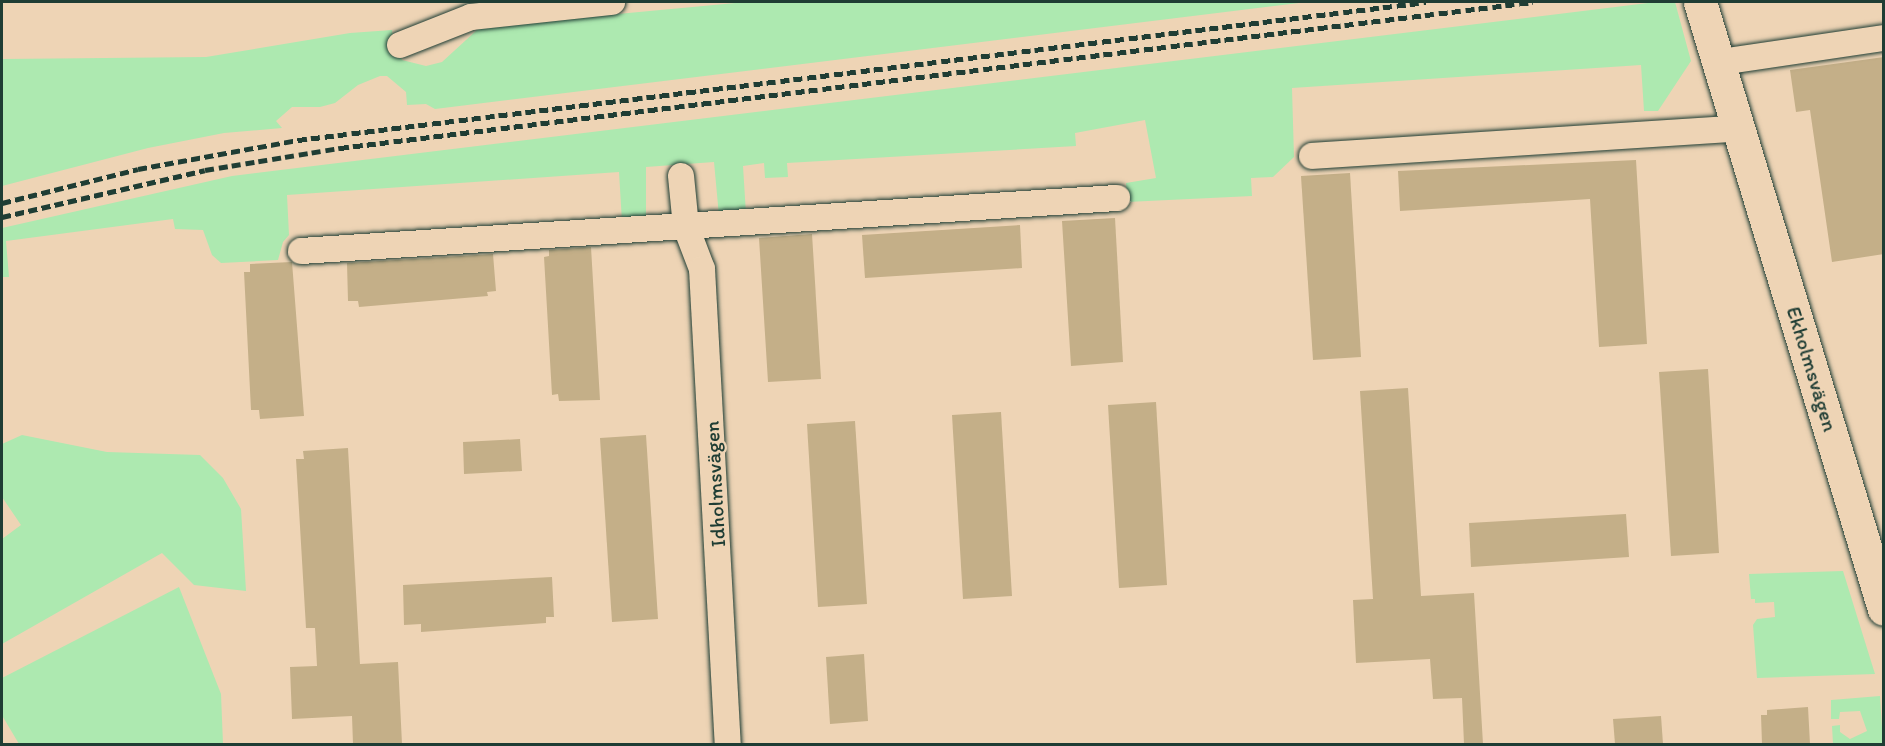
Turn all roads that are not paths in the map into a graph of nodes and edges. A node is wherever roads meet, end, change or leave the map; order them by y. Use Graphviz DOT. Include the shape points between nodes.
graph roads {
  1 [pos="612,2"];
  2 [pos="1700,2"];
  3 [pos="1884,38"];
  4 [pos="400,45"];
  5 [pos="1720,62"];
  6 [pos="1740,128"];
  7 [pos="1312,156"];
  8 [pos="681,176"];
  9 [pos="1117,198"];
  10 [pos="686,227"];
  11 [pos="301,251"];
  12 [pos="1884,609"];
  13 [pos="728,744"];
  1 -- 4 [label="street" via="471,16"];
  2 -- 5 [label="street, Ekholmsvägen"];
  3 -- 5 [label="street"];
  5 -- 6 [label="street, Ekholmsvägen"];
  6 -- 7 [label="street"];
  6 -- 12 [label="street, Ekholmsvägen"];
  8 -- 10 [label="street, Idholmsvägen"];
  9 -- 10 [label="street"];
  10 -- 11 [label="street"];
  10 -- 13 [label="street, Idholmsvägen" via="702,269"];
}
